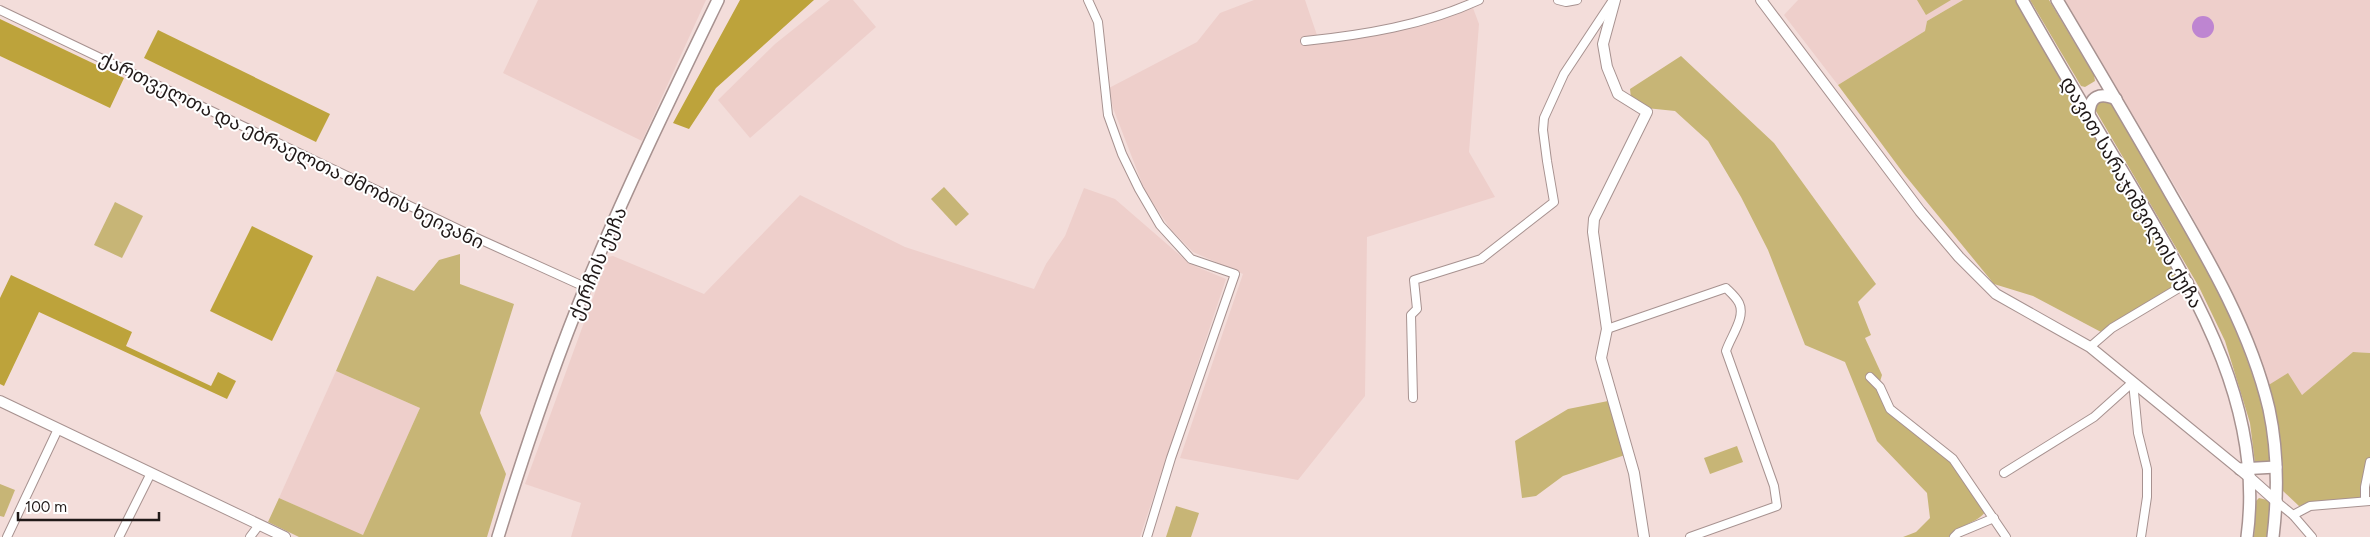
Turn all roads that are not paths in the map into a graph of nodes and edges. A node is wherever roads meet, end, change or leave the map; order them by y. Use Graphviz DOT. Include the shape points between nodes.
graph roads {
  1 [pos="718,0"];
  2 [pos="1088,0"];
  3 [pos="1478,0"];
  4 [pos="1558,0"];
  5 [pos="1577,0"];
  6 [pos="1614,0"];
  7 [pos="1761,0"];
  8 [pos="2022,0"];
  9 [pos="2057,0"];
  10 [pos="0,10"];
  11 [pos="1305,41"];
  12 [pos="2103,78"];
  13 [pos="2073,90"];
  14 [pos="2116,99"];
  15 [pos="2089,114"];
  16 [pos="2189,282"];
  17 [pos="585,288"];
  18 [pos="1607,329"];
  19 [pos="2090,347"];
  20 [pos="1870,377"];
  21 [pos="2133,382"];
  22 [pos="1413,398"];
  23 [pos="0,402"];
  24 [pos="58,429"];
  25 [pos="2370,462"];
  26 [pos="2276,467"];
  27 [pos="2246,471"];
  28 [pos="151,473"];
  29 [pos="2004,473"];
  30 [pos="2368,501"];
  31 [pos="2277,502"];
  32 [pos="2292,515"];
  33 [pos="1994,518"];
  34 [pos="259,525"];
  35 [pos="501,536"];
  36 [pos="7,537"];
  37 [pos="119,537"];
  38 [pos="250,537"];
  39 [pos="285,537"];
  40 [pos="1147,537"];
  41 [pos="1644,537"];
  42 [pos="1690,537"];
  43 [pos="1954,537"];
  44 [pos="2006,537"];
  45 [pos="2141,537"];
  46 [pos="2247,537"];
  47 [pos="2273,537"];
  48 [pos="2312,537"];
  1 -- 17 [label="main road, ქერჩის ქუჩა" via="644,152"];
  2 -- 40 [label="street" via="1098,22 1108,115 1139,189 1160,225 1191,259 1235,274"];
  3 -- 11 [label="street" via="1418,21 1349,37"];
  4 -- 5 [label="street"];
  6 -- 18 [label="street" via="1603,44 1607,67 1618,94 1647,112 1594,219 1593,232"];
  6 -- 22 [label="street" via="1564,74 1544,118 1554,202 1481,259 1414,280 1417,310 1411,315"];
  7 -- 19 [label="street" via="1920,211 1960,257 1996,294"];
  8 -- 13 [label="main road, დავით სარაჯიშვილის ქუჩა"];
  9 -- 12 [label="main road, დავით სარაჯიშვილის ქუჩა"];
  10 -- 17 [label="street, ქართველთა და ებრაელთა ძმობის ხეივანი" via="478,240"];
  12 -- 13 [label="main road" via="2100,86 2092,92 2082,94"];
  12 -- 14 [label="main road, დავით სარაჯიშვილის ქუჩა"];
  13 -- 15 [label="main road, დავით სარაჯიშვილის ქუჩა"];
  14 -- 15 [label="main road" via="2102,95 2094,98"];
  14 -- 26 [label="main road, დავით სარაჯიშვილის ქუჩა" via="2207,256 2243,333 2269,409"];
  15 -- 16 [label="main road, დავით სარაჯიშვილის ქუჩა"];
  16 -- 19 [label="street" via="2112,328"];
  16 -- 27 [label="main road, დავით სარაჯიშვილის ქუჩა" via="2219,351 2242,417"];
  17 -- 35 [label="main road, ქერჩის ქუჩა" via="545,394"];
  18 -- 41 [label="street" via="1601,358 1634,473"];
  18 -- 42 [label="street" via="1726,288 1740,304 1741,320 1726,350 1774,486 1777,506"];
  19 -- 21 [label="street"];
  20 -- 33 [label="street" via="1880,387 1890,409 1954,459"];
  21 -- 27 [label="street"];
  21 -- 29 [label="street" via="2094,417"];
  21 -- 45 [label="street" via="2138,434 2148,469"];
  23 -- 24 [label="street"];
  24 -- 28 [label="street"];
  24 -- 36 [label="street"];
  25 -- 30 [label="street" via="2365,487"];
  26 -- 27 [label="main road"];
  26 -- 31 [label="main road, დავით სარაჯიშვილის ქუჩა"];
  27 -- 31 [label="street"];
  27 -- 46 [label="main road, დავით სარაჯიშვილის ქუჩა"];
  28 -- 34 [label="street"];
  28 -- 37 [label="street"];
  30 -- 32 [label="street" via="2310,506"];
  31 -- 32 [label="street"];
  31 -- 47 [label="main road, დავით სარაჯიშვილის ქუჩა"];
  32 -- 48 [label="street"];
  33 -- 43 [label="street"];
  33 -- 44 [label="street"];
  34 -- 38 [label="street"];
  34 -- 39 [label="street"];
}
